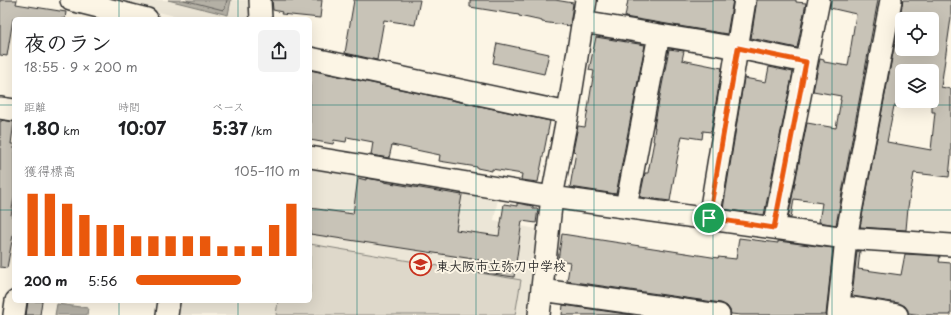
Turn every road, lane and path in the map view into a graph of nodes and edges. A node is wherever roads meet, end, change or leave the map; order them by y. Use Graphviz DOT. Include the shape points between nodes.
graph roads {
  1 [pos="71,0"];
  2 [pos="260,0"];
  3 [pos="586,0"];
  4 [pos="745,0"];
  5 [pos="819,0"];
  6 [pos="891,0"];
  7 [pos="139,17"];
  8 [pos="261,17"];
  9 [pos="582,22"];
  10 [pos="659,35"];
  11 [pos="738,48"];
  12 [pos="312,58"];
  13 [pos="806,62"];
  14 [pos="0,108"];
  15 [pos="12,110"];
  16 [pos="568,113"];
  17 [pos="312,157"];
  18 [pos="552,197"];
  19 [pos="626,207"];
  20 [pos="709,218"];
  21 [pos="774,228"];
  22 [pos="846,238"];
  23 [pos="951,245"];
  24 [pos="542,290"];
  25 [pos="16,303"];
  26 [pos="170,303"];
  27 [pos="839,311"];
  28 [pos="14,315"];
  29 [pos="167,315"];
  30 [pos="539,315"];
  31 [pos="719,315"];
  32 [pos="898,315"];
  1 -- 7 [label="street"];
  2 -- 8 [label="street"];
  3 -- 9 [label="street"];
  4 -- 11 [label="street"];
  5 -- 13 [label="street"];
  6 -- 22 [label="street"];
  9 -- 10 [label="street"];
  9 -- 16 [label="street"];
  10 -- 11 [label="street"];
  10 -- 19 [label="street"];
  11 -- 13 [label="street"];
  11 -- 20 [label="street"];
  12 -- 16 [label="street"];
  13 -- 21 [label="street"];
  14 -- 15 [label="street"];
  16 -- 18 [label="street"];
  17 -- 18 [label="street"];
  18 -- 19 [label="street"];
  18 -- 24 [label="street"];
  19 -- 20 [label="street"];
  20 -- 21 [label="street"];
  21 -- 22 [label="street"];
  22 -- 23 [label="street"];
  22 -- 27 [label="street"];
  24 -- 30 [label="street"];
  24 -- 31 [label="street"];
  25 -- 28 [label="street"];
  26 -- 29 [label="street"];
  27 -- 32 [label="street"];
}
